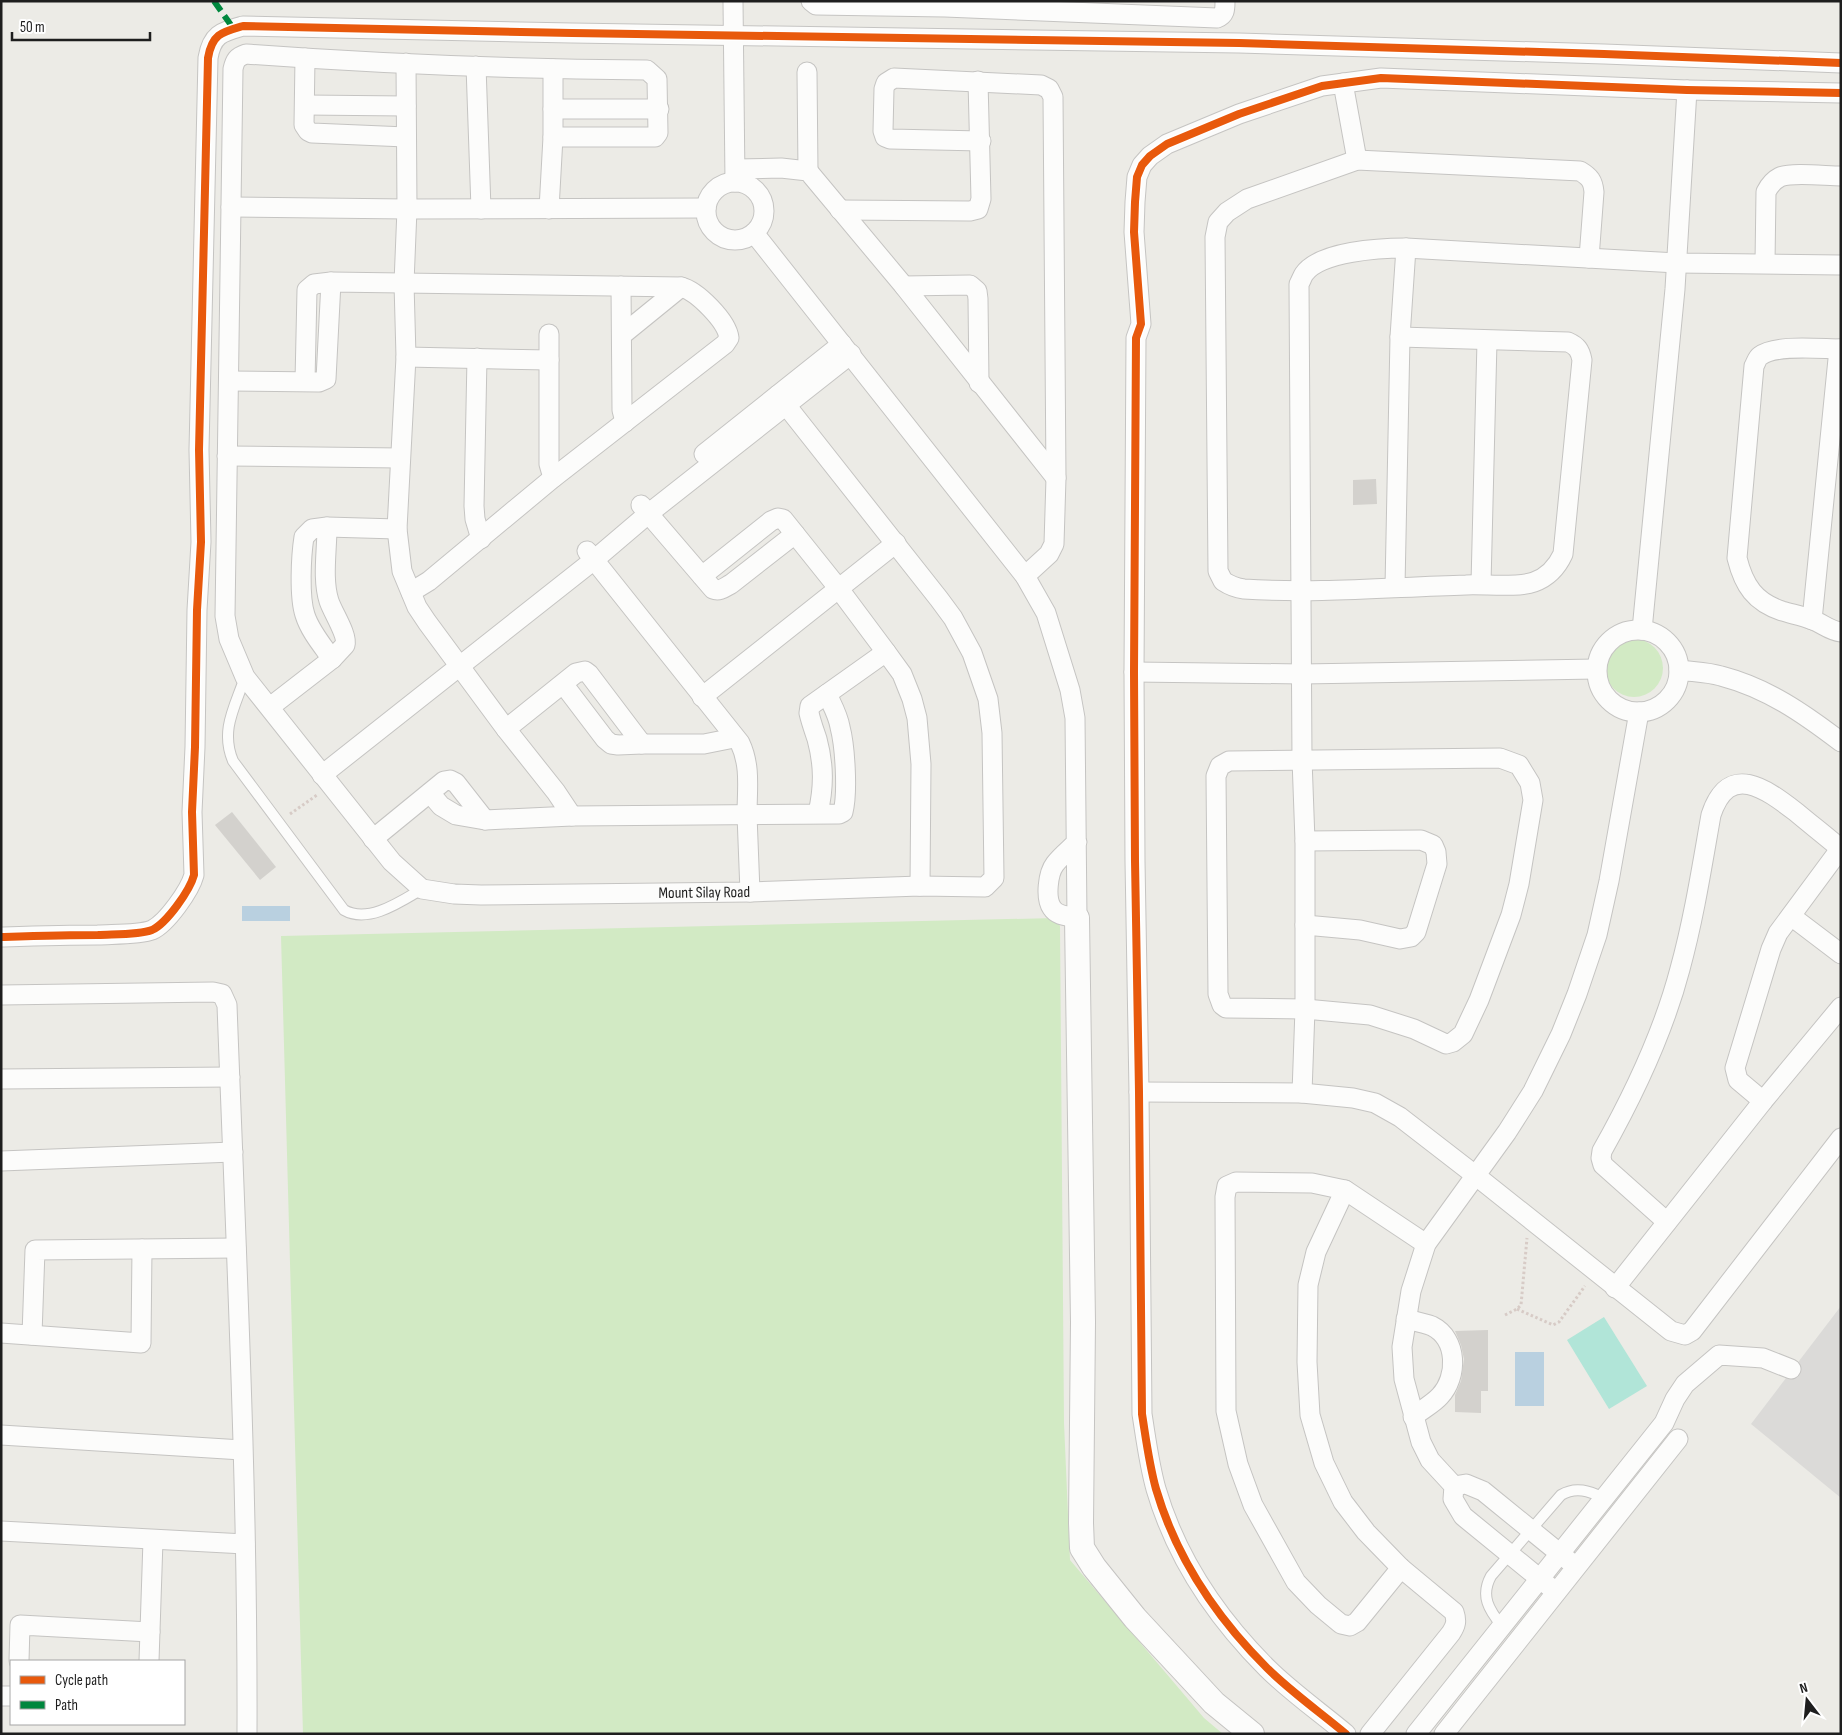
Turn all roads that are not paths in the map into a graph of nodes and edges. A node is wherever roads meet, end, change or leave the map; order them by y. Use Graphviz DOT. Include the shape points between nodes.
graph roads {
  1 [pos="733,1"];
  2 [pos="811,1"];
  3 [pos="1225,1"];
  4 [pos="944,4"];
  5 [pos="1019,6"];
  6 [pos="733,36"];
  7 [pos="305,58"];
  8 [pos="406,63"];
  9 [pos="1841,63"];
  10 [pos="476,66"];
  11 [pos="553,69"];
  12 [pos="807,72"];
  13 [pos="978,81"];
  14 [pos="1343,83"];
  15 [pos="1687,90"];
  16 [pos="1841,93"];
  17 [pos="305,105"];
  18 [pos="406,106"];
  19 [pos="553,109"];
  20 [pos="659,109"];
  21 [pos="406,137"];
  22 [pos="552,137"];
  23 [pos="981,140"];
  24 [pos="1358,160"];
  25 [pos="808,171"];
  26 [pos="736,176"];
  27 [pos="1841,176"];
  28 [pos="231,207"];
  29 [pos="706,208"];
  30 [pos="407,209"];
  31 [pos="481,209"];
  32 [pos="549,209"];
  33 [pos="840,210"];
  34 [pos="754,233"];
  35 [pos="1406,248"];
  36 [pos="1589,258"];
  37 [pos="1677,263"];
  38 [pos="1765,263"];
  39 [pos="1841,265"];
  40 [pos="404,283"];
  41 [pos="621,286"];
  42 [pos="904,286"];
  43 [pos="681,287"];
  44 [pos="549,334"];
  45 [pos="622,335"];
  46 [pos="1400,337"];
  47 [pos="1487,341"];
  48 [pos="846,349"];
  49 [pos="1840,349"];
  50 [pos="406,357"];
  51 [pos="477,358"];
  52 [pos="549,360"];
  53 [pos="229,381"];
  54 [pos="979,382"];
  55 [pos="783,400"];
  56 [pos="625,422"];
  57 [pos="227,456"];
  58 [pos="400,458"];
  59 [pos="553,478"];
  60 [pos="1056,478"];
  61 [pos="644,509"];
  62 [pos="327,527"];
  63 [pos="397,529"];
  64 [pos="481,539"];
  65 [pos="896,543"];
  66 [pos="590,555"];
  67 [pos="1025,576"];
  68 [pos="1480,584"];
  69 [pos="1395,587"];
  70 [pos="839,589"];
  71 [pos="1301,591"];
  72 [pos="411,592"];
  73 [pos="1812,620"];
  74 [pos="1642,630"];
  75 [pos="1841,632"];
  76 [pos="886,652"];
  77 [pos="332,659"];
  78 [pos="456,662"];
  79 [pos="1596,669"];
  80 [pos="1679,670"];
  81 [pos="1134,672"];
  82 [pos="1302,674"];
  83 [pos="244,677"];
  84 [pos="564,685"];
  85 [pos="827,694"];
  86 [pos="702,697"];
  87 [pos="270,707"];
  88 [pos="1639,712"];
  89 [pos="506,729"];
  90 [pos="734,738"];
  91 [pos="1841,742"];
  92 [pos="642,744"];
  93 [pos="1302,759"];
  94 [pos="322,776"];
  95 [pos="430,793"];
  96 [pos="818,813"];
  97 [pos="747,815"];
  98 [pos="572,816"];
  99 [pos="485,820"];
  100 [pos="373,839"];
  101 [pos="1305,841"];
  102 [pos="1077,842"];
  103 [pos="920,886"];
  104 [pos="422,889"];
  105 [pos="750,892"];
  106 [pos="1791,916"];
  107 [pos="1077,918"];
  108 [pos="1305,925"];
  109 [pos="1,937"];
  110 [pos="1841,954"];
  111 [pos="1,995"];
  112 [pos="1841,1007"];
  113 [pos="1305,1009"];
  114 [pos="230,1077"];
  115 [pos="1,1079"];
  116 [pos="1140,1092"];
  117 [pos="1302,1093"];
  118 [pos="1763,1101"];
  119 [pos="1841,1138"];
  120 [pos="233,1152"];
  121 [pos="1,1161"];
  122 [pos="1475,1175"];
  123 [pos="1344,1190"];
  124 [pos="1667,1222"];
  125 [pos="1426,1244"];
  126 [pos="236,1248"];
  127 [pos="142,1249"];
  128 [pos="1615,1288"];
  129 [pos="1406,1319"];
  130 [pos="1,1333"];
  131 [pos="32,1335"];
  132 [pos="1791,1368"];
  133 [pos="1413,1417"];
  134 [pos="1,1435"];
  135 [pos="1678,1439"];
  136 [pos="242,1450"];
  137 [pos="1454,1486"];
  138 [pos="1604,1498"];
  139 [pos="1,1531"];
  140 [pos="1531,1531"];
  141 [pos="153,1540"];
  142 [pos="245,1544"];
  143 [pos="1510,1554"];
  144 [pos="1560,1554"];
  145 [pos="1401,1568"];
  146 [pos="1576,1568"];
  147 [pos="1540,1579"];
  148 [pos="1556,1592"];
  149 [pos="1502,1626"];
  150 [pos="150,1632"];
  151 [pos="19,1660"];
  152 [pos="149,1660"];
  153 [pos="247,1734"];
  154 [pos="1252,1734"];
  155 [pos="1346,1734"];
  156 [pos="1370,1734"];
  157 [pos="1416,1734"];
  158 [pos="1444,1734"];
  1 -- 6 [label="street"];
  2 -- 4 [label="street" via="816,5"];
  3 -- 5 [label="street" via="1225,11 1217,18"];
  4 -- 5 [label="street"];
  6 -- 9 [label="street" via="1229,43"];
  6 -- 26 [label="street"];
  6 -- 109 [label="street" via="243,26 224,31 216,38 208,58 199,450 201,542 192,812 194,875 185,896 152,930 127,934"];
  7 -- 8 [label="street"];
  7 -- 17 [label="street"];
  7 -- 28 [label="street" via="246,54 234,61"];
  8 -- 10 [label="street"];
  8 -- 18 [label="street"];
  10 -- 11 [label="street"];
  10 -- 31 [label="street"];
  11 -- 19 [label="street"];
  11 -- 20 [label="street" via="647,70 657,80"];
  12 -- 25 [label="street"];
  13 -- 23 [label="street"];
  13 -- 23 [label="street" via="894,78 886,83 884,89 883,131 890,139"];
  13 -- 60 [label="street" via="1041,85 1053,97"];
  14 -- 15 [label="street" via="1381,78"];
  14 -- 24 [label="street"];
  14 -- 81 [label="street" via="1322,86 1239,114 1167,144 1150,156 1137,177 1134,232 1141,324 1136,338"];
  15 -- 16 [label="street"];
  15 -- 37 [label="street"];
  17 -- 18 [label="street"];
  17 -- 21 [label="street" via="304,125 308,131"];
  18 -- 21 [label="street"];
  19 -- 20 [label="street"];
  19 -- 22 [label="street"];
  20 -- 22 [label="street" via="655,137"];
  21 -- 30 [label="street"];
  22 -- 32 [label="street"];
  23 -- 33 [label="street" via="981,199 978,209"];
  24 -- 36 [label="street" via="1580,171 1593,182"];
  24 -- 71 [label="street" via="1247,199 1218,222 1215,237 1218,572 1222,581 1241,589"];
  25 -- 26 [label="street" via="781,168"];
  25 -- 33 [label="street"];
  26 -- 29 [label="street" via="713,193"];
  26 -- 34 [label="street" via="763,201 763,219"];
  27 -- 38 [label="street" via="1795,175 1780,177 1770,185 1766,192"];
  28 -- 30 [label="street"];
  28 -- 53 [label="street"];
  29 -- 32 [label="street"];
  29 -- 34 [label="street" via="711,227 726,239 736,240"];
  30 -- 31 [label="street"];
  30 -- 40 [label="street"];
  31 -- 32 [label="street"];
  33 -- 42 [label="street"];
  34 -- 48 [label="street"];
  35 -- 36 [label="street"];
  35 -- 46 [label="street"];
  35 -- 71 [label="street" via="1371,249 1338,256 1314,265 1299,284"];
  36 -- 37 [label="street"];
  37 -- 38 [label="street"];
  37 -- 74 [label="street"];
  38 -- 39 [label="street"];
  40 -- 41 [label="street"];
  40 -- 50 [label="street"];
  40 -- 53 [label="street" via="314,284 307,290 305,381"];
  41 -- 43 [label="street"];
  41 -- 45 [label="street"];
  42 -- 54 [label="street"];
  42 -- 54 [label="street" via="970,285 976,291"];
  43 -- 45 [label="street"];
  43 -- 56 [label="street" via="690,289 704,300 729,338"];
  44 -- 52 [label="street"];
  45 -- 56 [label="street" via="622,410"];
  46 -- 47 [label="street"];
  46 -- 69 [label="street"];
  47 -- 68 [label="street"];
  47 -- 68 [label="street" via="1568,342 1576,346 1582,360 1563,554 1547,576 1534,583"];
  48 -- 55 [label="street"];
  48 -- 67 [label="street"];
  49 -- 73 [label="street"];
  49 -- 73 [label="street" via="1769,351 1759,356 1754,366 1737,558 1740,571 1757,599 1780,611"];
  50 -- 51 [label="street"];
  50 -- 58 [label="street"];
  51 -- 52 [label="street"];
  51 -- 64 [label="street" via="474,506"];
  52 -- 59 [label="street" via="549,464"];
  53 -- 57 [label="street"];
  54 -- 60 [label="street"];
  55 -- 61 [label="street"];
  55 -- 65 [label="street"];
  56 -- 59 [label="street"];
  57 -- 58 [label="street"];
  57 -- 83 [label="street" via="225,616 229,639"];
  58 -- 63 [label="street"];
  59 -- 64 [label="street"];
  60 -- 67 [label="street" via="1054,544 1049,554"];
  61 -- 66 [label="street"];
  61 -- 70 [label="street" via="713,589 722,590 795,534"];
  62 -- 63 [label="street"];
  62 -- 77 [label="street" via="329,599 347,640"];
  62 -- 77 [label="street" via="312,529 304,537 302,599 305,617"];
  63 -- 72 [label="street" via="402,571"];
  64 -- 72 [label="street"];
  65 -- 70 [label="street"];
  65 -- 103 [label="street, Mount Silay Road" via="953,618 972,653 988,700 992,733 994,878 985,887"];
  66 -- 78 [label="street"];
  66 -- 86 [label="street"];
  67 -- 102 [label="street" via="1046,613 1070,690 1075,718"];
  68 -- 69 [label="street"];
  69 -- 71 [label="street"];
  70 -- 76 [label="street"];
  70 -- 86 [label="street"];
  71 -- 82 [label="street"];
  72 -- 78 [label="street" via="417,607"];
  73 -- 75 [label="street" via="1832,631"];
  74 -- 79 [label="street" via="1623,632 1607,643"];
  74 -- 80 [label="street" via="1660,636 1668,643 1678,660"];
  76 -- 85 [label="street"];
  76 -- 103 [label="street" via="902,674 917,718"];
  77 -- 87 [label="street"];
  78 -- 89 [label="street"];
  78 -- 94 [label="street"];
  79 -- 82 [label="street"];
  79 -- 88 [label="street" via="1597,681 1608,700 1617,707"];
  80 -- 88 [label="street" via="1671,696 1656,708"];
  80 -- 91 [label="street" via="1720,676 1758,688 1806,715"];
  81 -- 82 [label="street"];
  81 -- 116 [label="street"];
  82 -- 93 [label="street"];
  83 -- 87 [label="street"];
  83 -- 104 [label="lane" via="227,731 228,750 344,910 356,915 368,914"];
  84 -- 89 [label="street"];
  84 -- 92 [label="street" via="611,744"];
  84 -- 92 [label="street" via="576,673 585,671 589,674"];
  85 -- 96 [label="street" via="810,706 809,713 824,776"];
  85 -- 96 [label="street" via="841,728 845,805 844,812 839,814"];
  86 -- 90 [label="street"];
  87 -- 94 [label="street"];
  88 -- 122 [label="street" via="1609,881 1597,935 1577,994 1533,1091"];
  89 -- 98 [label="street"];
  90 -- 92 [label="street" via="704,744"];
  90 -- 97 [label="street" via="740,743 748,764"];
  93 -- 101 [label="street"];
  93 -- 113 [label="street" via="1229,761 1220,766 1216,776 1218,994 1226,1008"];
  93 -- 113 [label="street" via="1500,758 1519,765 1530,783 1533,800 1511,915 1488,980 1463,1034 1446,1044 1414,1029 1370,1015"];
  94 -- 100 [label="street"];
  95 -- 99 [label="street" via="441,806 456,815"];
  95 -- 99 [label="street" via="444,781 453,781"];
  95 -- 100 [label="street"];
  96 -- 97 [label="street"];
  97 -- 98 [label="street"];
  97 -- 105 [label="street"];
  98 -- 99 [label="street"];
  100 -- 104 [label="street"];
  101 -- 108 [label="street"];
  101 -- 108 [label="street" via="1421,840 1433,845 1437,864 1416,932 1411,937 1400,939 1360,930"];
  102 -- 107 [label="street"];
  102 -- 107 [label="street" via="1048,875 1052,908 1061,915"];
  103 -- 105 [label="street, Mount Silay Road"];
  104 -- 105 [label="street, Mount Silay Road" via="481,895"];
  106 -- 110 [label="street"];
  106 -- 118 [label="street" via="1771,949 1735,1068 1738,1080"];
  106 -- 124 [label="street" via="1833,860 1838,848 1772,793 1745,784 1734,786 1716,802 1680,969 1656,1036 1632,1094 1602,1151 1604,1165"];
  107 -- 154 [label="street" via="1083,1322 1082,1548 1134,1618 1214,1703"];
  108 -- 113 [label="street"];
  111 -- 114 [label="street" via="222,994 227,1005"];
  112 -- 118 [label="street"];
  113 -- 117 [label="street"];
  114 -- 115 [label="street"];
  114 -- 120 [label="street"];
  116 -- 117 [label="street"];
  116 -- 155 [label="street" via="1142,1414 1156,1489 1195,1580 1230,1627 1268,1669"];
  117 -- 122 [label="street" via="1375,1103 1400,1117"];
  118 -- 124 [label="street"];
  119 -- 128 [label="street" via="1692,1332 1685,1335 1671,1331"];
  120 -- 121 [label="street"];
  120 -- 126 [label="street"];
  122 -- 125 [label="street"];
  122 -- 128 [label="street"];
  123 -- 125 [label="street"];
  123 -- 145 [label="street" via="1316,1252 1308,1285 1306,1362 1310,1415 1324,1463 1343,1502 1366,1532"];
  123 -- 145 [label="street" via="1312,1183 1236,1182 1227,1186 1226,1411 1238,1464 1253,1505 1296,1582 1318,1605 1341,1624 1350,1626 1357,1622"];
  124 -- 128 [label="street"];
  125 -- 129 [label="street"];
  126 -- 127 [label="street"];
  126 -- 136 [label="street"];
  127 -- 131 [label="street" via="35,1250"];
  127 -- 131 [label="street" via="142,1343"];
  129 -- 133 [label="street" via="1402,1347 1404,1379"];
  129 -- 133 [label="street" via="1433,1327 1446,1339 1453,1353 1448,1387"];
  130 -- 131 [label="street"];
  132 -- 138 [label="street" via="1764,1358 1719,1355 1684,1384 1664,1423"];
  133 -- 137 [label="street" via="1430,1460"];
  134 -- 136 [label="street"];
  135 -- 146 [label="street"];
  136 -- 142 [label="street"];
  137 -- 140 [label="street" via="1466,1484 1483,1491"];
  137 -- 143 [label="street" via="1453,1499 1463,1516"];
  138 -- 140 [label="lane" via="1579,1489 1568,1491"];
  138 -- 144 [label="street"];
  139 -- 141 [label="street"];
  140 -- 143 [label="lane"];
  140 -- 144 [label="street"];
  141 -- 142 [label="street"];
  141 -- 150 [label="street"];
  142 -- 153 [label="street"];
  143 -- 147 [label="street"];
  143 -- 149 [label="lane" via="1485,1587 1488,1606"];
  144 -- 146 [label="street"];
  144 -- 147 [label="street"];
  145 -- 156 [label="street" via="1454,1612 1456,1625"];
  146 -- 148 [label="street"];
  147 -- 148 [label="street"];
  147 -- 149 [label="street"];
  148 -- 158 [label="street"];
  149 -- 157 [label="street"];
  150 -- 151 [label="street" via="20,1625"];
  150 -- 152 [label="street"];
}
